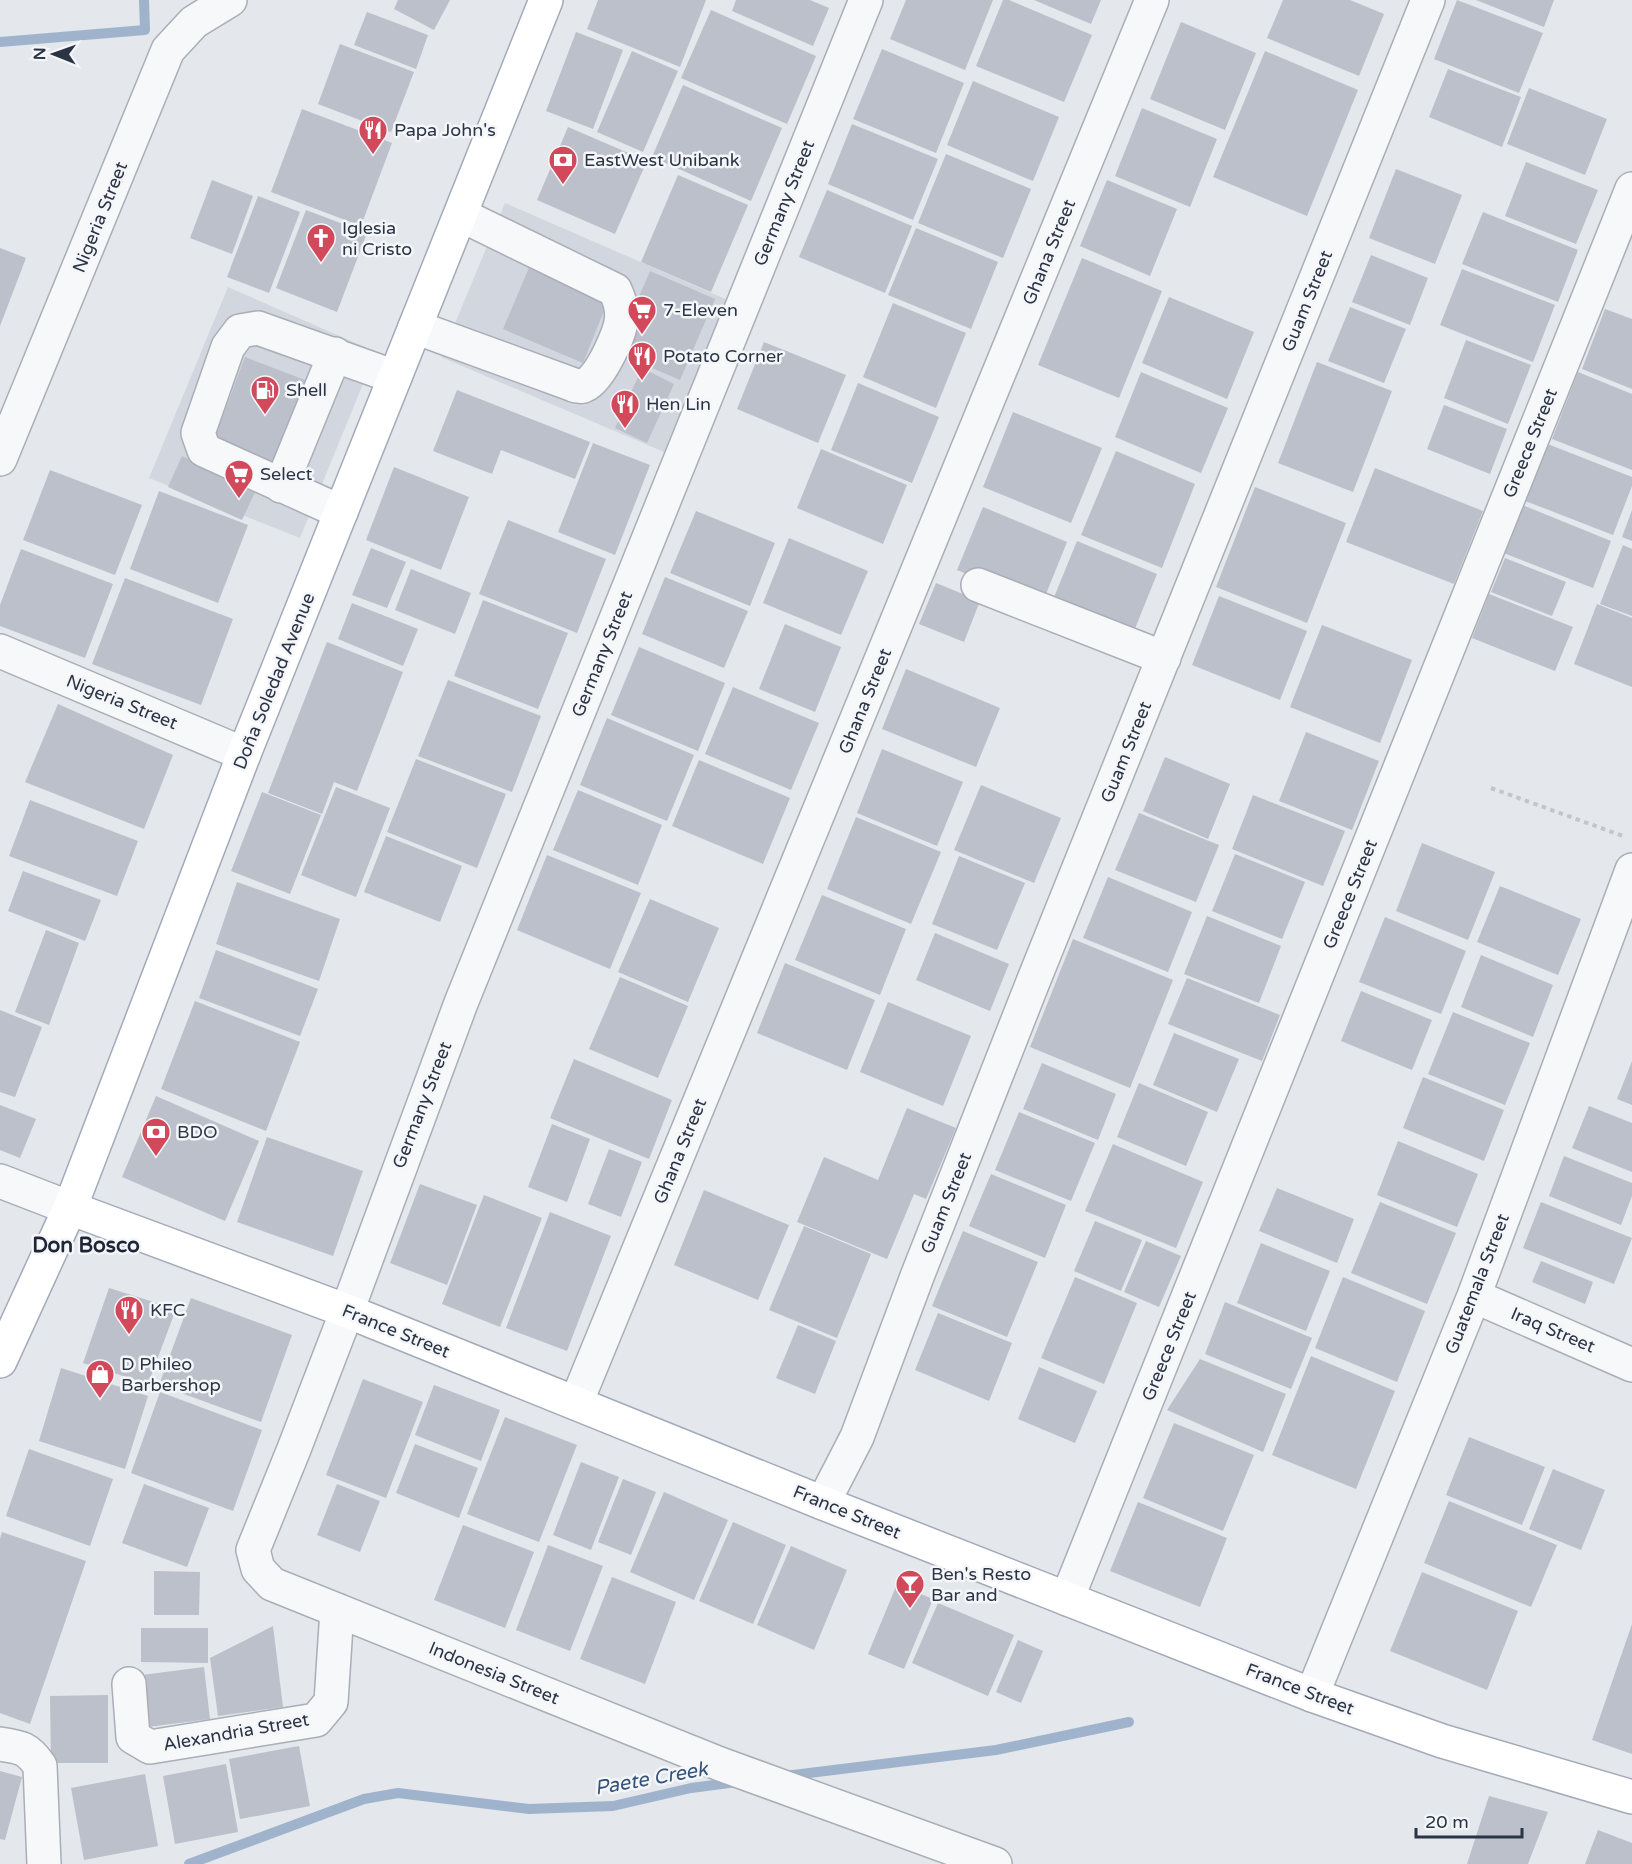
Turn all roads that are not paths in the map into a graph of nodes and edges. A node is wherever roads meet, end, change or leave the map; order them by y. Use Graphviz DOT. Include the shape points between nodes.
graph roads {
  1 [pos="230,0"];
  2 [pos="546,0"];
  3 [pos="866,0"];
  4 [pos="1152,0"];
  5 [pos="1428,0"];
  6 [pos="1632,189"];
  7 [pos="461,214"];
  8 [pos="415,327"];
  9 [pos="335,354"];
  10 [pos="395,377"];
  11 [pos="0,459"];
  12 [pos="281,486"];
  13 [pos="341,512"];
  14 [pos="978,585"];
  15 [pos="0,651"];
  16 [pos="1164,658"];
  17 [pos="244,754"];
  18 [pos="1632,870"];
  19 [pos="0,1181"];
  20 [pos="70,1208"];
  21 [pos="1474,1296"];
  22 [pos="347,1311"];
  23 [pos="0,1361"];
  24 [pos="1632,1365"];
  25 [pos="576,1402"];
  26 [pos="823,1503"];
  27 [pos="1067,1599"];
  28 [pos="337,1610"];
  29 [pos="129,1684"];
  30 [pos="1312,1695"];
  31 [pos="0,1744"];
  32 [pos="1632,1797"];
  33 [pos="44,1864"];
  34 [pos="995,1864"];
  1 -- 11 [label="street, Nigeria Street" via="194,22 168,50"];
  2 -- 7 [label="main road, Doña Soledad Avenue"];
  3 -- 22 [label="street, Germany Street" via="460,1003"];
  4 -- 25 [label="street, Ghana Street"];
  5 -- 16 [label="street, Guam Street"];
  6 -- 27 [label="street, Greece Street"];
  7 -- 8 [label="main road, Doña Soledad Avenue"];
  7 -- 8 [label="street" via="615,290 622,309 621,325 601,370 582,387"];
  8 -- 10 [label="main road, Doña Soledad Avenue"];
  9 -- 10 [label="street"];
  9 -- 12 [label="street"];
  9 -- 12 [label="street" via="258,328 240,331 228,347 198,434 204,450"];
  10 -- 13 [label="main road, Doña Soledad Avenue"];
  12 -- 13 [label="street"];
  13 -- 17 [label="main road, Doña Soledad Avenue"];
  14 -- 16 [label="street"];
  15 -- 17 [label="street, Nigeria Street"];
  16 -- 26 [label="street, Guam Street" via="922,1263 857,1437"];
  17 -- 20 [label="main road, Doña Soledad Avenue"];
  18 -- 21 [label="street, Guatemala Street"];
  19 -- 20 [label="street"];
  20 -- 22 [label="main road, France Street"];
  20 -- 23 [label="main road, Doña Soledad Avenue"];
  21 -- 24 [label="street, Iraq Street"];
  21 -- 30 [label="street, Guatemala Street"];
  22 -- 25 [label="main road, France Street"];
  22 -- 28 [label="street, Indonesia Street" via="253,1550 258,1569 272,1584"];
  25 -- 26 [label="main road, France Street"];
  26 -- 27 [label="main road, France Street"];
  27 -- 30 [label="main road, France Street"];
  28 -- 29 [label="street, Alexandria Street" via="331,1702 316,1720 150,1748 134,1737"];
  28 -- 34 [label="street, Indonesia Street" via="720,1764"];
  30 -- 32 [label="main road, France Street" via="1442,1741"];
  31 -- 33 [label="street" via="21,1748 40,1766"];
}
